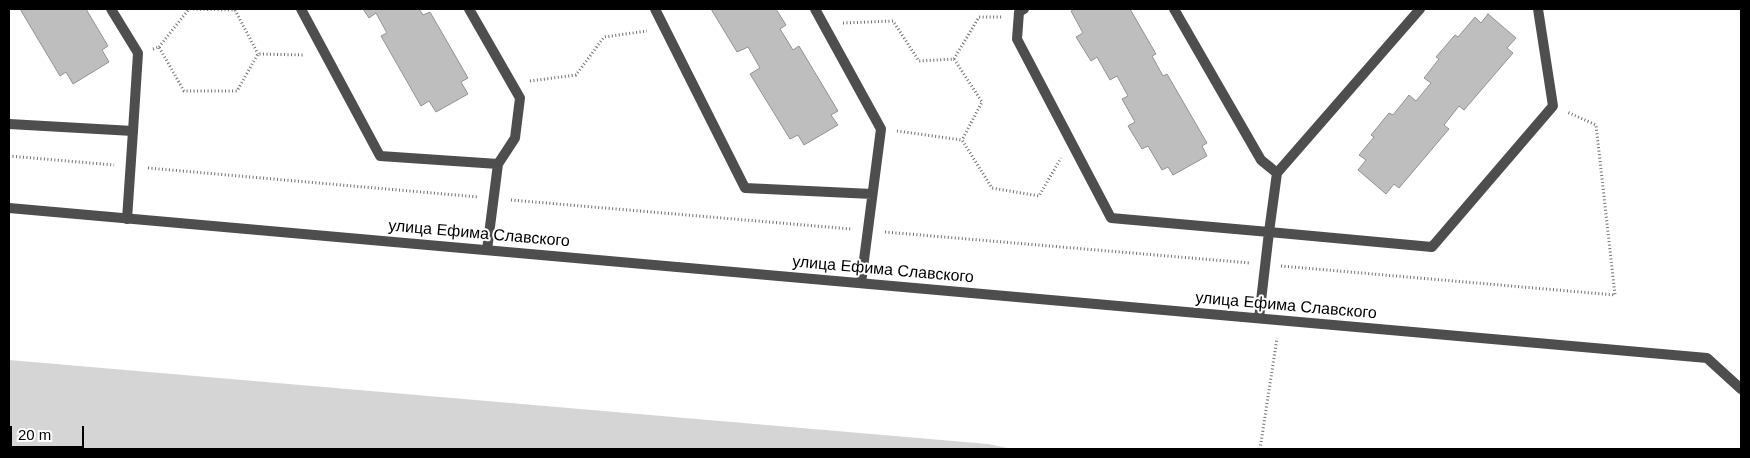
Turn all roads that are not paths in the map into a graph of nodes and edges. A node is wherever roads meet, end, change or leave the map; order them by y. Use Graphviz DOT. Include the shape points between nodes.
graph roads {
  1 [pos="111,9"];
  2 [pos="301,9"];
  3 [pos="469,9"];
  4 [pos="655,9"];
  5 [pos="815,9"];
  6 [pos="1174,9"];
  7 [pos="1420,9"];
  8 [pos="1538,9"];
  9 [pos="1022,13"];
  10 [pos="9,124"];
  11 [pos="133,131"];
  12 [pos="498,164"];
  13 [pos="1277,173"];
  14 [pos="872,194"];
  15 [pos="9,208"];
  16 [pos="127,219"];
  17 [pos="1269,232"];
  18 [pos="487,250"];
  19 [pos="860,283"];
  20 [pos="1259,318"];
  21 [pos="1741,390"];
  1 -- 11 [label="street" via="138,52"];
  2 -- 12 [label="street" via="380,156"];
  3 -- 12 [label="street" via="520,98 516,138"];
  4 -- 14 [label="street" via="745,188"];
  5 -- 14 [label="street" via="881,129"];
  6 -- 13 [label="street" via="1261,160"];
  7 -- 13 [label="street"];
  8 -- 17 [label="street" via="1552,106 1432,247"];
  9 -- 17 [label="street" via="1017,39 1111,218"];
  10 -- 11 [label="street"];
  11 -- 16 [label="street"];
  12 -- 18 [label="street"];
  13 -- 17 [label="street"];
  14 -- 19 [label="street"];
  15 -- 16 [label="street, улица Ефима Славского"];
  16 -- 18 [label="street, улица Ефима Славского"];
  17 -- 20 [label="street"];
  18 -- 19 [label="street, улица Ефима Славского"];
  19 -- 20 [label="street, улица Ефима Славского"];
  20 -- 21 [label="street, улица Ефима Славского" via="1707,358"];
}
